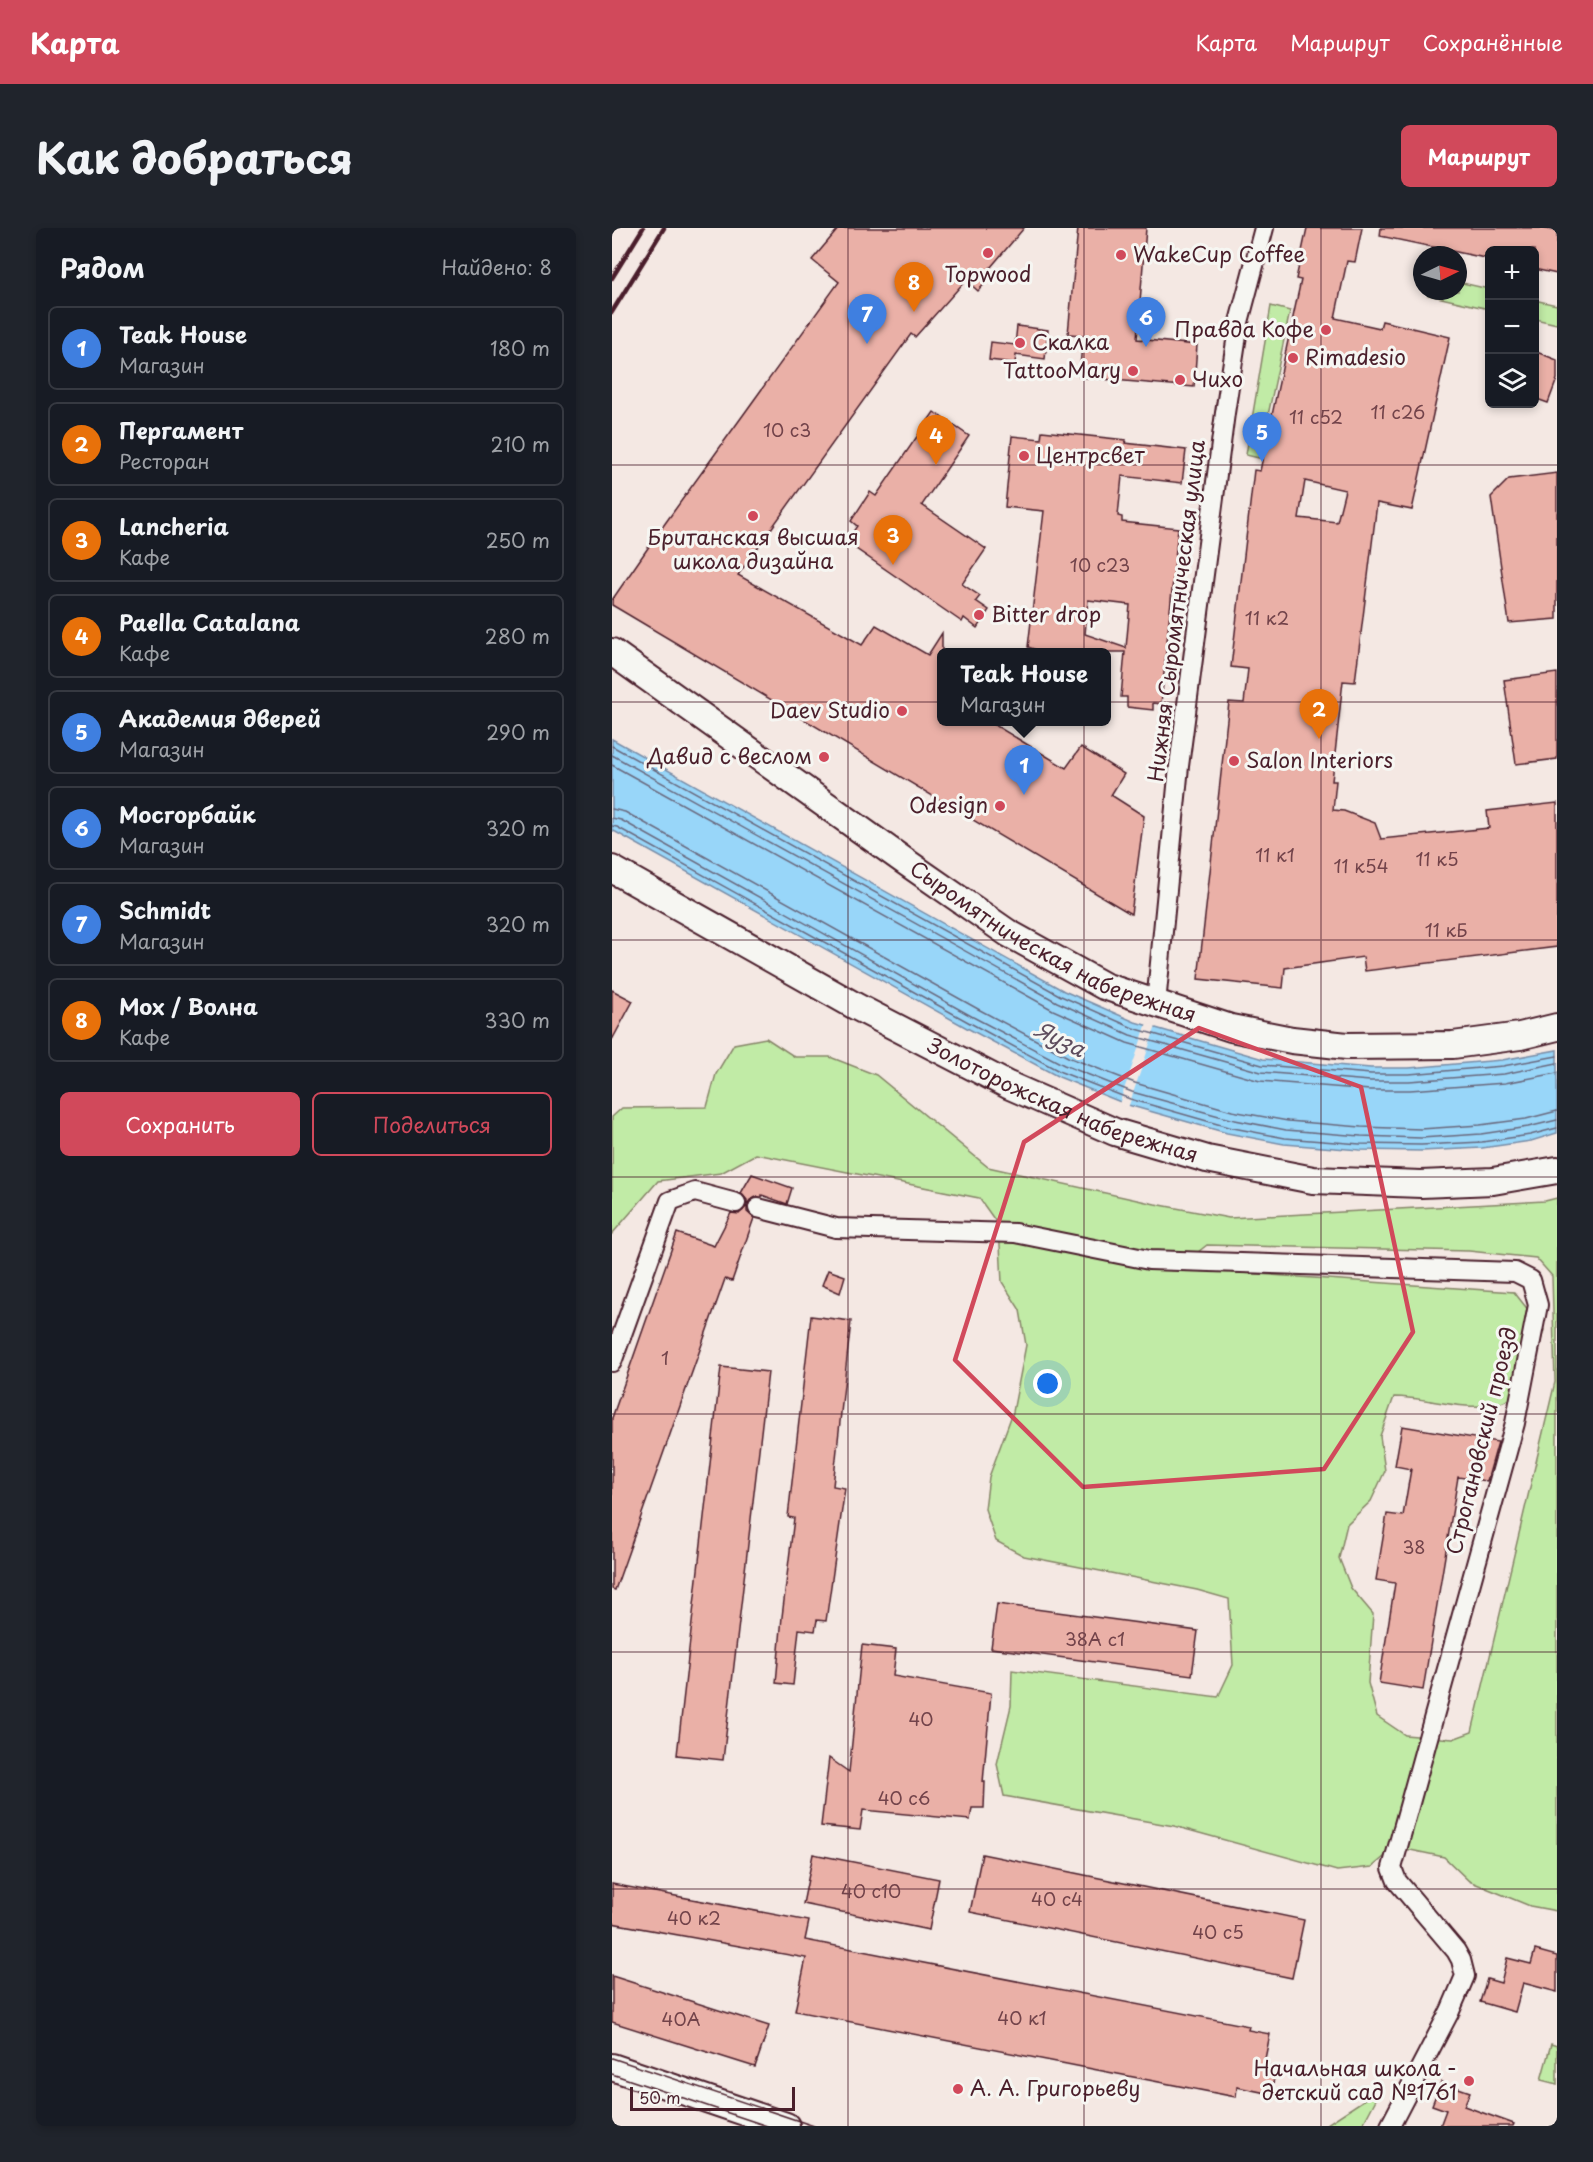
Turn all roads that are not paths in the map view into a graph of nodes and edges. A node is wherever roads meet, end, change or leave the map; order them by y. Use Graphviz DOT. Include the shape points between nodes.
graph roads {
  1 [pos="1264,228"];
  2 [pos="612,652"];
  3 [pos="612,870"];
  4 [pos="1156,1004"];
  5 [pos="1557,1028"];
  6 [pos="1557,1170"];
  7 [pos="736,1203"];
  8 [pos="758,1208"];
  9 [pos="612,1362"];
  10 [pos="612,2067"];
  11 [pos="786,2126"];
  12 [pos="1390,2126"];
  1 -- 4 [label="street, Нижняя Сыромятническая улица" via="1239,322 1217,470 1179,766"];
  2 -- 4 [label="main road, Сыромятническая набережная" via="1008,933 1104,986"];
  3 -- 6 [label="main road, Золоторожская набережная" via="857,1007 1008,1085 1115,1132 1207,1159 1313,1180 1421,1184 1493,1180"];
  4 -- 5 [label="main road, Сыромятническая набережная" via="1231,1028 1292,1041 1347,1046 1453,1045"];
  7 -- 9 [label="street" via="695,1192 670,1201"];
  8 -- 12 [label="street, Строгановский проезд" via="836,1228 1015,1233 1149,1260 1515,1272 1531,1280 1538,1305 1515,1422 1392,1868 1397,1881 1456,1951 1464,1976"];
  10 -- 11 [label="main road"];
}
